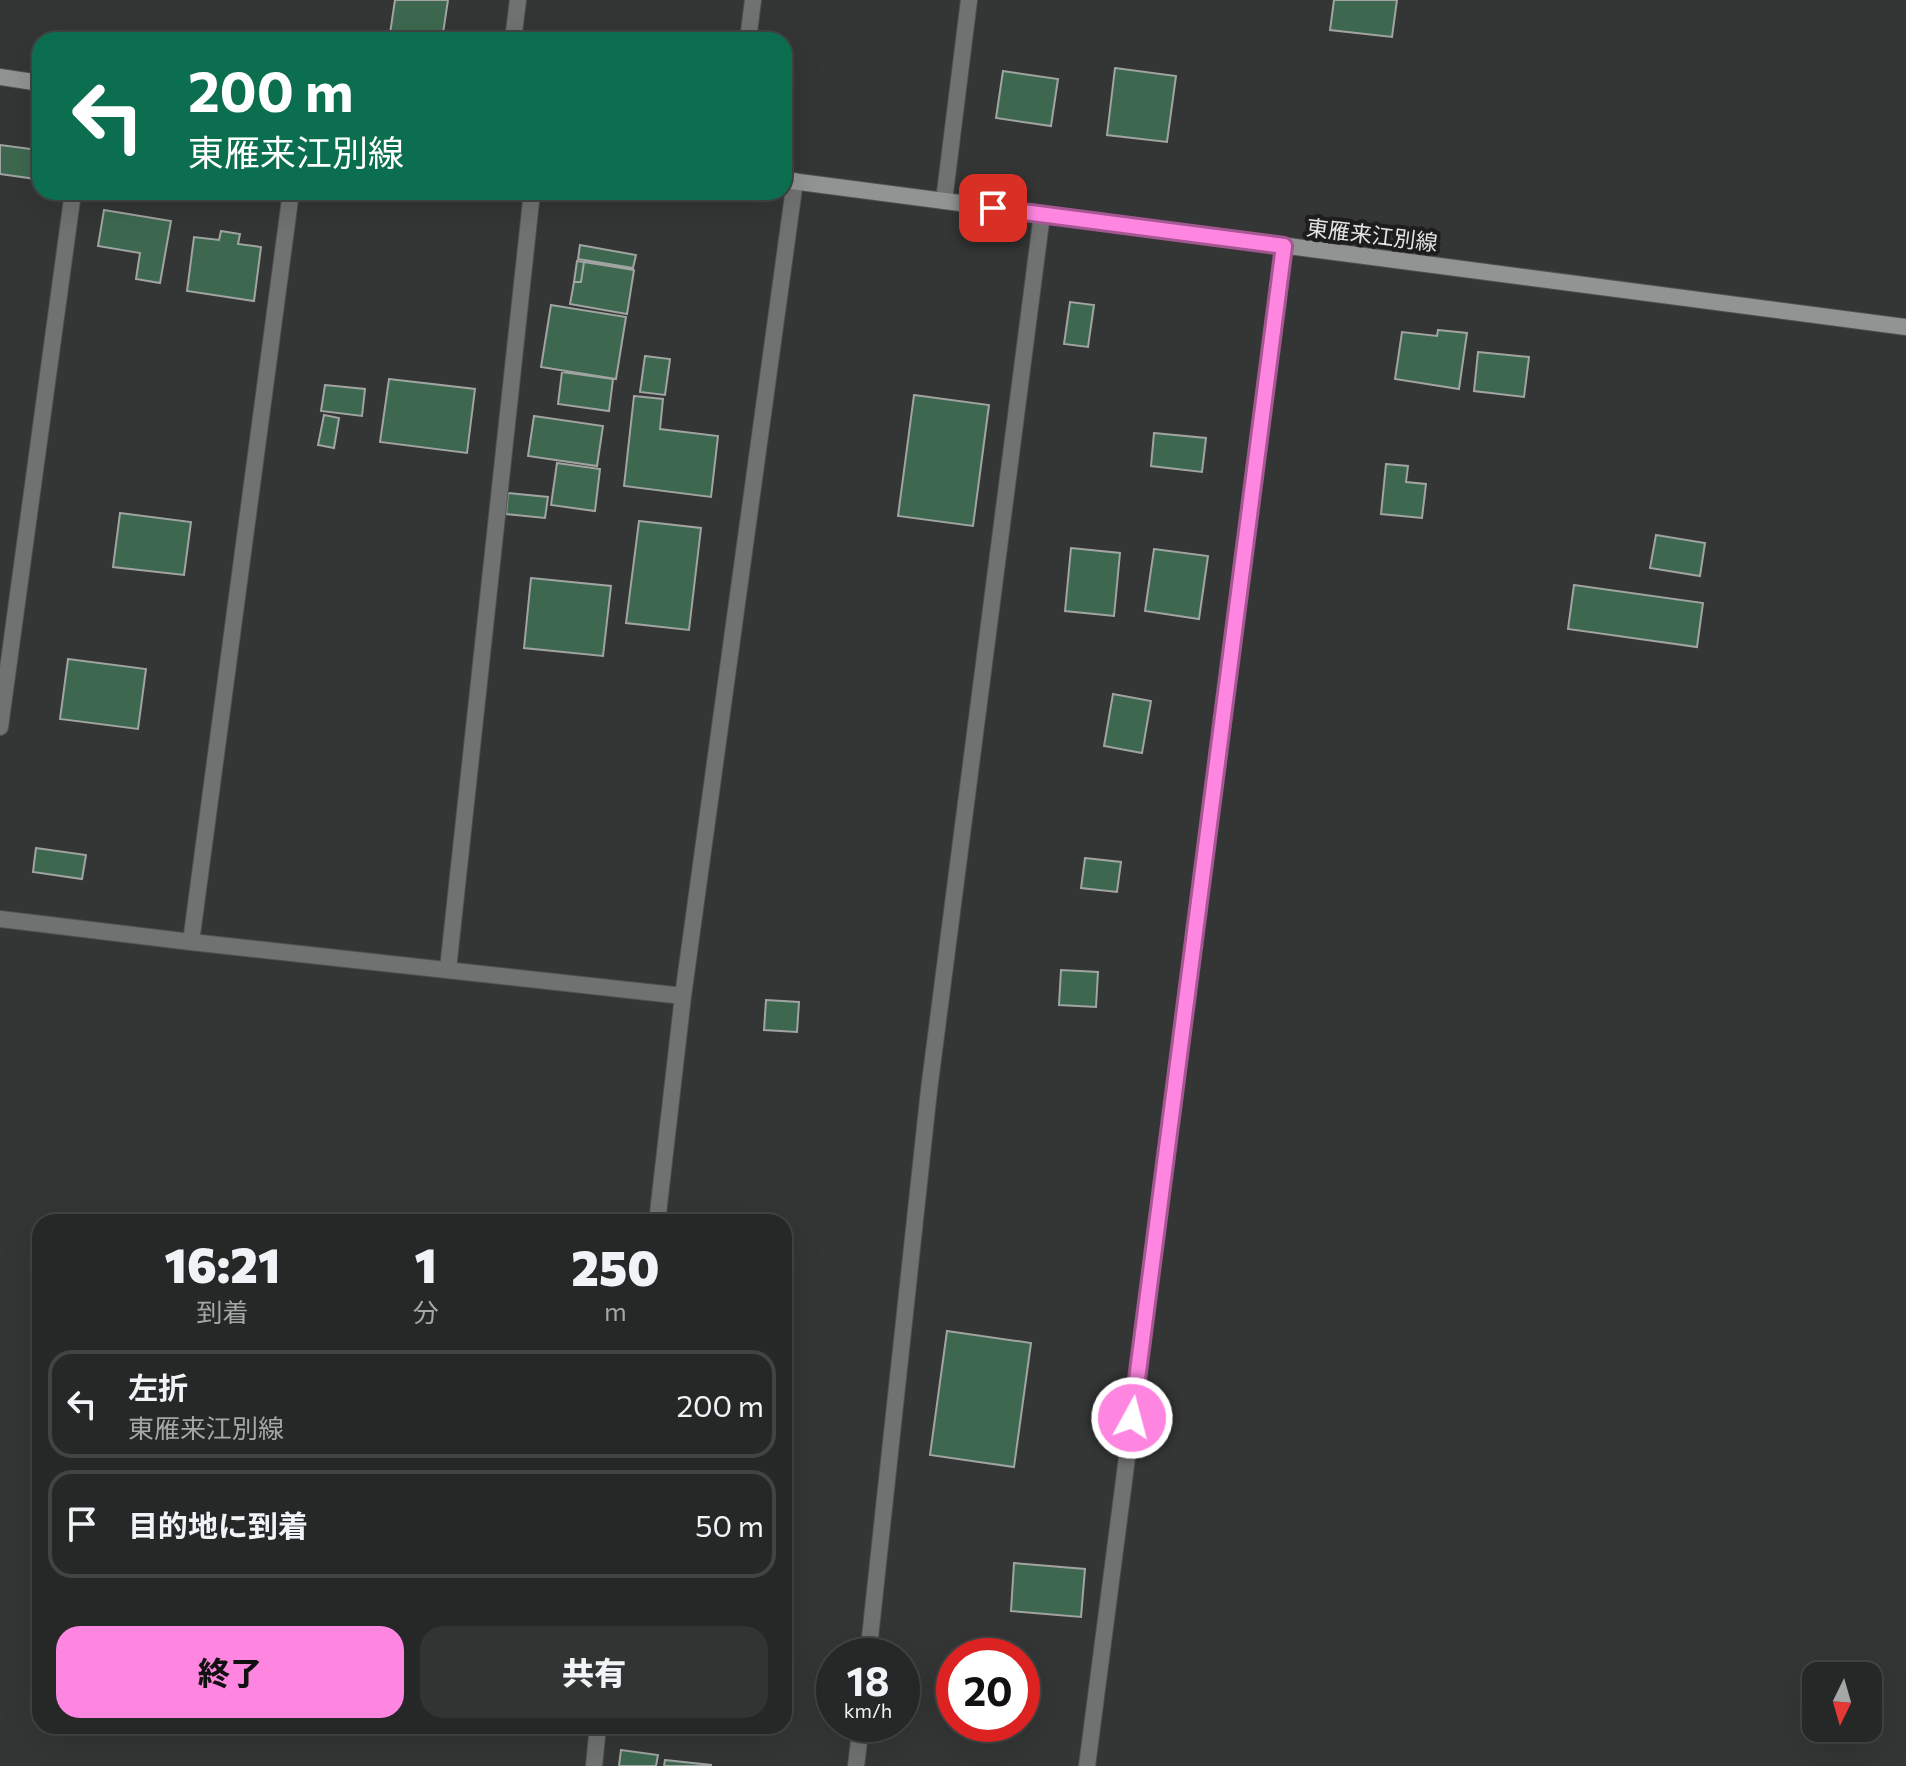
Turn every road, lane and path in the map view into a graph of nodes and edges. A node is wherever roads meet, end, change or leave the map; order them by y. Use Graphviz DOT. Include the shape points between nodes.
graph roads {
  1 [pos="518,0"];
  2 [pos="753,0"];
  3 [pos="969,0"];
  4 [pos="514,32"];
  5 [pos="749,32"];
  6 [pos="0,77"];
  7 [pos="32,82"];
  8 [pos="792,180"];
  9 [pos="72,200"];
  10 [pos="290,200"];
  11 [pos="531,200"];
  12 [pos="787,200"];
  13 [pos="944,201"];
  14 [pos="1042,214"];
  15 [pos="1284,246"];
  16 [pos="1906,327"];
  17 [pos="0,727"];
  18 [pos="0,919"];
  19 [pos="191,942"];
  20 [pos="448,969"];
  21 [pos="683,996"];
  22 [pos="658,1214"];
  23 [pos="870,1638"];
  24 [pos="597,1734"];
  25 [pos="859,1742"];
  26 [pos="594,1766"];
  27 [pos="856,1766"];
  28 [pos="1087,1766"];
  1 -- 4 [label="lane"];
  2 -- 5 [label="lane"];
  3 -- 13 [label="lane"];
  6 -- 7 [label="main road"];
  8 -- 13 [label="main road, 東雁来江別線"];
  9 -- 17 [label="lane"];
  10 -- 19 [label="lane"];
  11 -- 20 [label="lane"];
  12 -- 21 [label="lane"];
  13 -- 14 [label="main road, 東雁来江別線"];
  14 -- 15 [label="main road, 東雁来江別線"];
  14 -- 23 [label="lane" via="929,1090"];
  15 -- 16 [label="main road, 東雁来江別線"];
  15 -- 28 [label="lane"];
  18 -- 19 [label="lane"];
  19 -- 20 [label="lane"];
  20 -- 21 [label="lane"];
  21 -- 22 [label="lane"];
  24 -- 26 [label="lane"];
  25 -- 27 [label="lane"];
}
